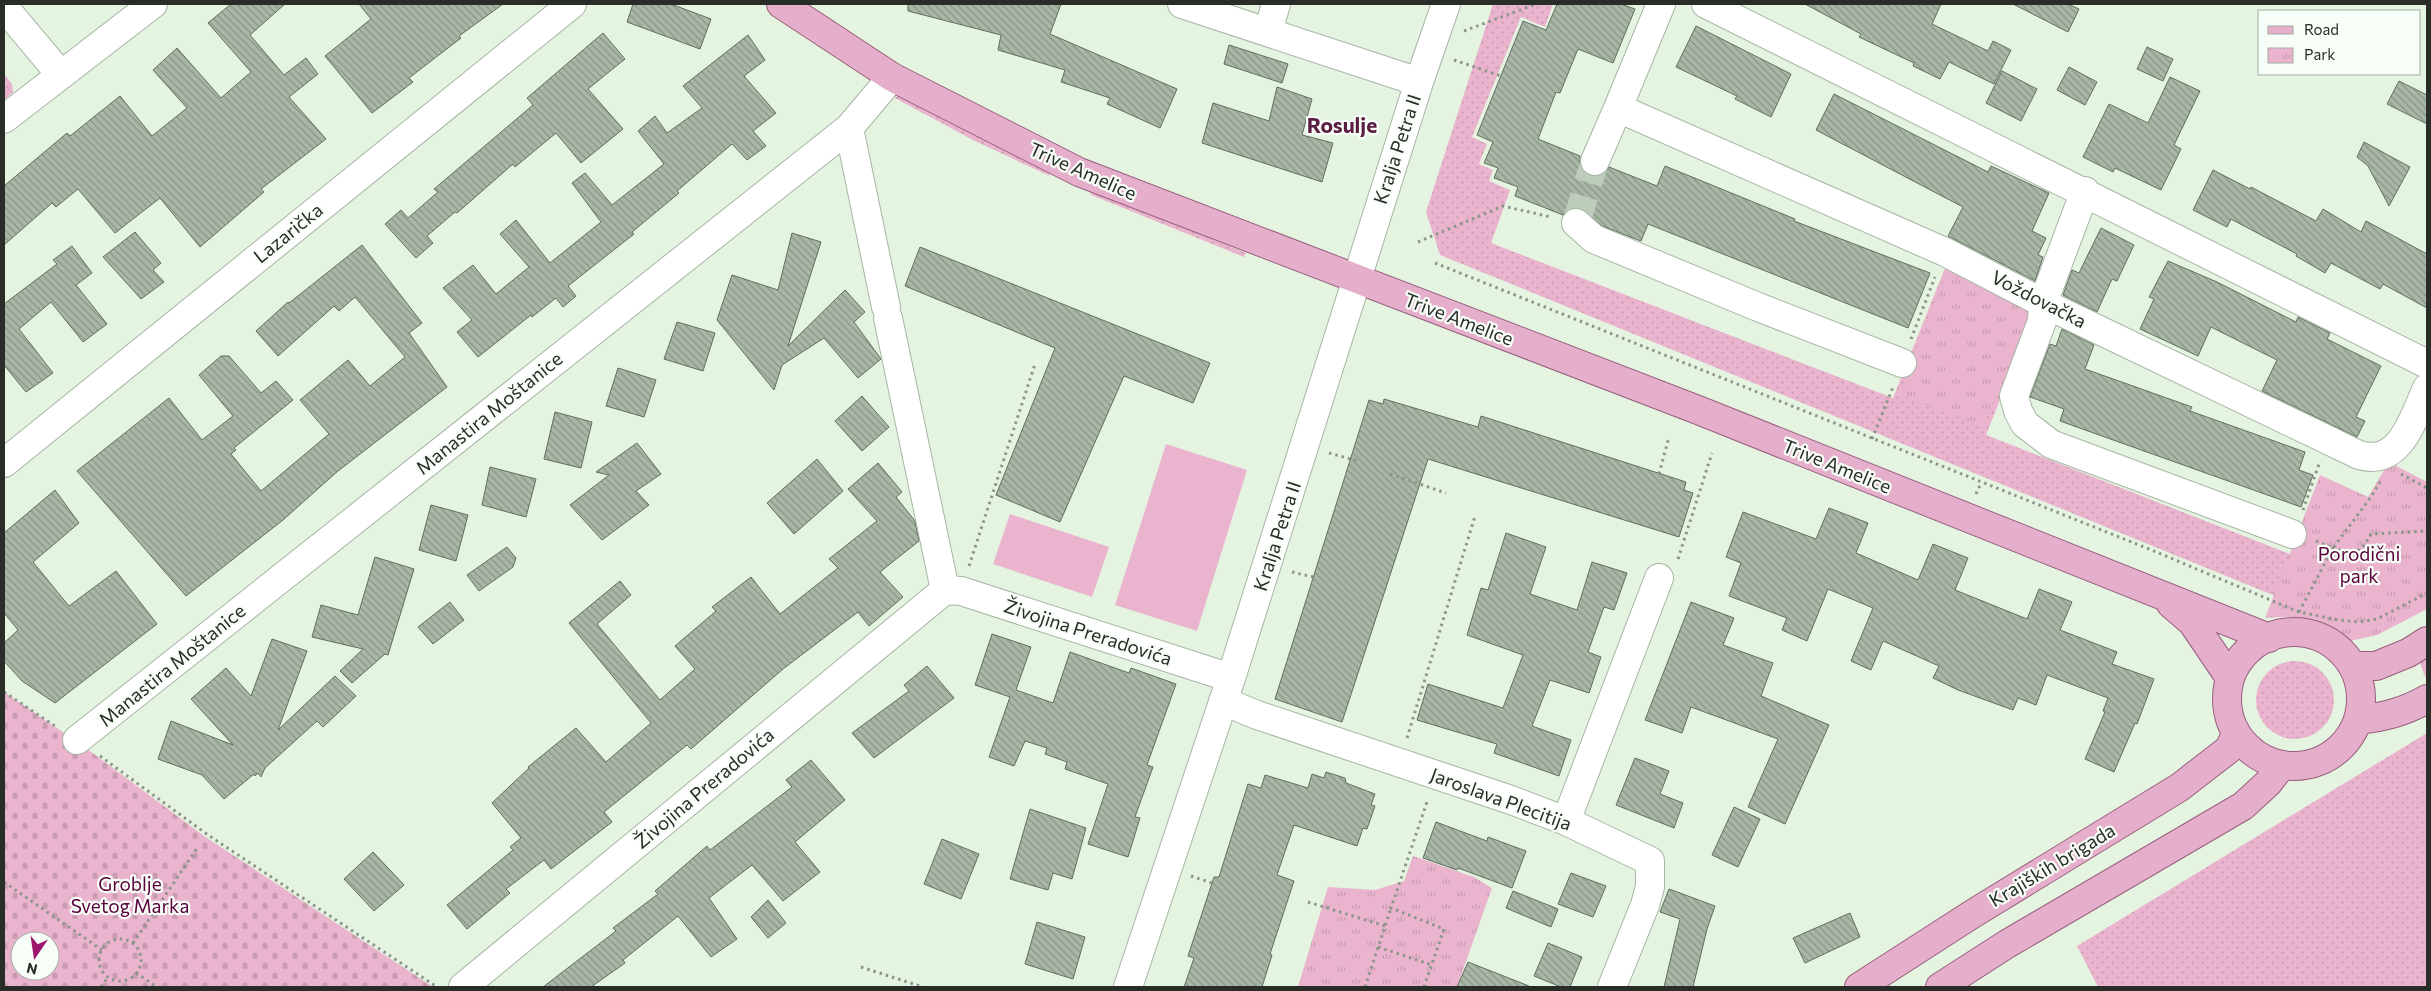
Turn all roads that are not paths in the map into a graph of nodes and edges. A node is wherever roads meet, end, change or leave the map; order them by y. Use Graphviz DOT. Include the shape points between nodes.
graph roads {
  1 [pos="153,4"];
  2 [pos="572,4"];
  3 [pos="781,4"];
  4 [pos="1182,4"];
  5 [pos="1276,4"];
  6 [pos="1446,4"];
  7 [pos="1661,4"];
  8 [pos="1706,4"];
  9 [pos="4,7"];
  10 [pos="1268,32"];
  11 [pos="61,76"];
  12 [pos="892,77"];
  13 [pos="1419,82"];
  14 [pos="1618,108"];
  15 [pos="4,119"];
  16 [pos="848,128"];
  17 [pos="1595,161"];
  18 [pos="2085,191"];
  19 [pos="1576,223"];
  20 [pos="1356,281"];
  21 [pos="2043,303"];
  22 [pos="1902,363"];
  23 [pos="2427,364"];
  24 [pos="2427,388"];
  25 [pos="4,463"];
  26 [pos="2292,534"];
  27 [pos="1665,570"];
  28 [pos="953,590"];
  29 [pos="2158,593"];
  30 [pos="2269,638"];
  31 [pos="2427,642"];
  32 [pos="2353,666"];
  33 [pos="2230,678"];
  34 [pos="1227,689"];
  35 [pos="2427,699"];
  36 [pos="2358,720"];
  37 [pos="2236,734"];
  38 [pos="77,740"];
  39 [pos="2282,765"];
  40 [pos="1566,821"];
  41 [pos="463,987"];
  42 [pos="1128,987"];
  43 [pos="1612,987"];
  44 [pos="1859,987"];
  45 [pos="1940,987"];
  1 -- 11 [label="street"];
  2 -- 25 [label="street, Lazarička"];
  3 -- 12 [label="main road, Trive Amelice"];
  4 -- 10 [label="street, Kralja Petra II"];
  5 -- 10 [label="street"];
  6 -- 13 [label="street, Kralja Petra II"];
  7 -- 14 [label="street"];
  8 -- 18 [label="street"];
  9 -- 11 [label="street"];
  10 -- 13 [label="street, Kralja Petra II"];
  11 -- 15 [label="street"];
  12 -- 16 [label="street, Manastira Moštanice"];
  12 -- 20 [label="main road, Trive Amelice" via="1079,172 1287,251"];
  13 -- 20 [label="street, Kralja Petra II"];
  14 -- 17 [label="street"];
  14 -- 21 [label="street, Voždovačka" via="1945,252"];
  16 -- 28 [label="street" via="887,312"];
  16 -- 38 [label="street, Manastira Moštanice"];
  18 -- 21 [label="street"];
  18 -- 23 [label="street"];
  19 -- 22 [label="street" via="1594,239"];
  20 -- 29 [label="main road, Trive Amelice" via="1698,410"];
  20 -- 34 [label="street, Kralja Petra II"];
  21 -- 24 [label="street, Voždovačka" via="2367,457 2384,456 2404,439"];
  21 -- 26 [label="street" via="2042,321 2014,396 2025,424 2051,444"];
  27 -- 40 [label="street"];
  28 -- 34 [label="street, Živojina Preradovića"];
  28 -- 41 [label="street, Živojina Preradovića"];
  29 -- 30 [label="main road, Trive Amelice"];
  29 -- 33 [label="main road, Trive Amelice" via="2192,622"];
  30 -- 32 [label="main road" via="2280,633 2301,632 2322,638"];
  30 -- 33 [label="main road" via="2243,655"];
  31 -- 32 [label="main road" via="2376,666"];
  32 -- 36 [label="main road" via="2361,702"];
  33 -- 37 [label="main road" via="2226,694 2228,714"];
  34 -- 40 [label="street, Jaroslava Plecitija" via="1258,715"];
  34 -- 42 [label="street, Kralja Petra II"];
  35 -- 36 [label="main road" via="2409,710"];
  36 -- 39 [label="main road" via="2349,737 2320,761 2301,766"];
  37 -- 39 [label="main road" via="2249,749"];
  37 -- 44 [label="main road, Krajiških brigada" via="2219,758 2180,787 1974,912"];
  39 -- 45 [label="main road" via="2243,806"];
  40 -- 43 [label="street, Jaroslava Plecitija" via="1650,861 1646,905"];
}
